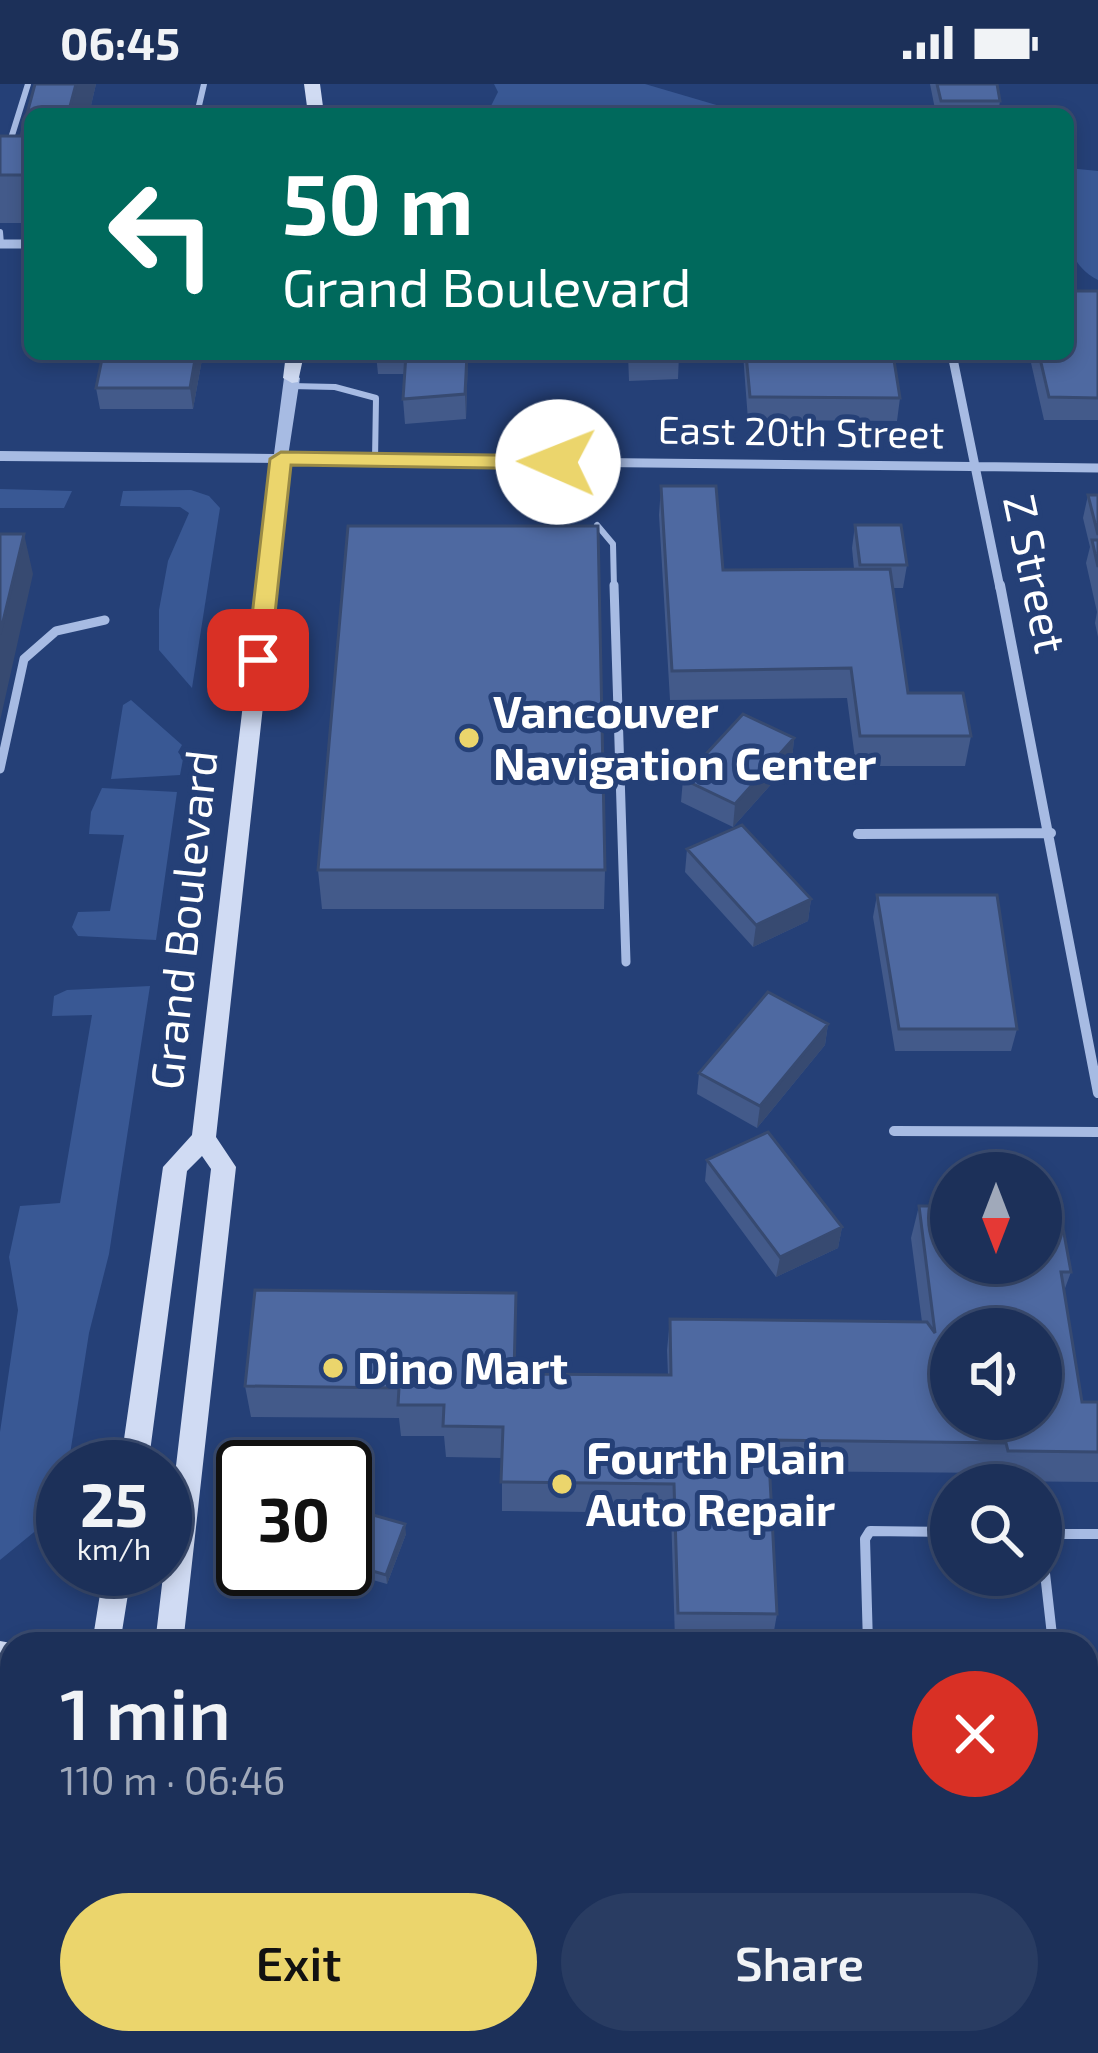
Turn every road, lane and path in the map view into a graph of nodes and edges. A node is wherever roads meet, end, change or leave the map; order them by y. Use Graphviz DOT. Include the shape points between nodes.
graph roads {
  1 [pos="28,84"];
  2 [pos="5,158"];
  3 [pos="0,232"];
  4 [pos="1,244"];
  5 [pos="294,360"];
  6 [pos="953,360"];
  7 [pos="291,382"];
  8 [pos="0,456"];
  9 [pos="281,459"];
  10 [pos="375,460"];
  11 [pos="977,467"];
  12 [pos="1098,468"];
  13 [pos="597,525"];
  14 [pos="104,620"];
  15 [pos="0,769"];
  16 [pos="1052,833"];
  17 [pos="858,834"];
  18 [pos="626,962"];
  19 [pos="1098,1093"];
  20 [pos="894,1131"];
  21 [pos="1098,1132"];
  22 [pos="204,1139"];
  23 [pos="138,1440"];
  24 [pos="930,1532"];
  25 [pos="1098,1534"];
  26 [pos="1062,1535"];
  27 [pos="114,1596"];
  28 [pos="1048,1596"];
  29 [pos="108,1632"];
  30 [pos="170,1632"];
  31 [pos="868,1632"];
  32 [pos="1052,1632"];
  1 -- 2 [label="lane"];
  3 -- 4 [label="lane"];
  5 -- 7 [label="main road, Grand Boulevard"];
  6 -- 11 [label="street, Z Street"];
  7 -- 9 [label="street, Grand Boulevard"];
  7 -- 10 [label="lane" via="376,398"];
  8 -- 9 [label="street, East 20th Street"];
  9 -- 10 [label="street, East 20th Street"];
  9 -- 22 [label="main road, Grand Boulevard"];
  10 -- 11 [label="street, East 20th Street"];
  11 -- 12 [label="street, East 20th Street"];
  11 -- 16 [label="street, Z Street"];
  13 -- 18 [label="lane" via="613,544"];
  14 -- 15 [label="lane" via="56,631 24,659"];
  16 -- 17 [label="street"];
  16 -- 19 [label="street, Z Street"];
  20 -- 21 [label="street"];
  22 -- 23 [label="main road, Grand Boulevard" via="176,1167"];
  22 -- 30 [label="main road, Grand Boulevard" via="224,1167"];
  24 -- 31 [label="lane" via="870,1531 865,1539"];
  25 -- 26 [label="lane"];
  27 -- 29 [label="main road"];
  28 -- 32 [label="lane"];
}
